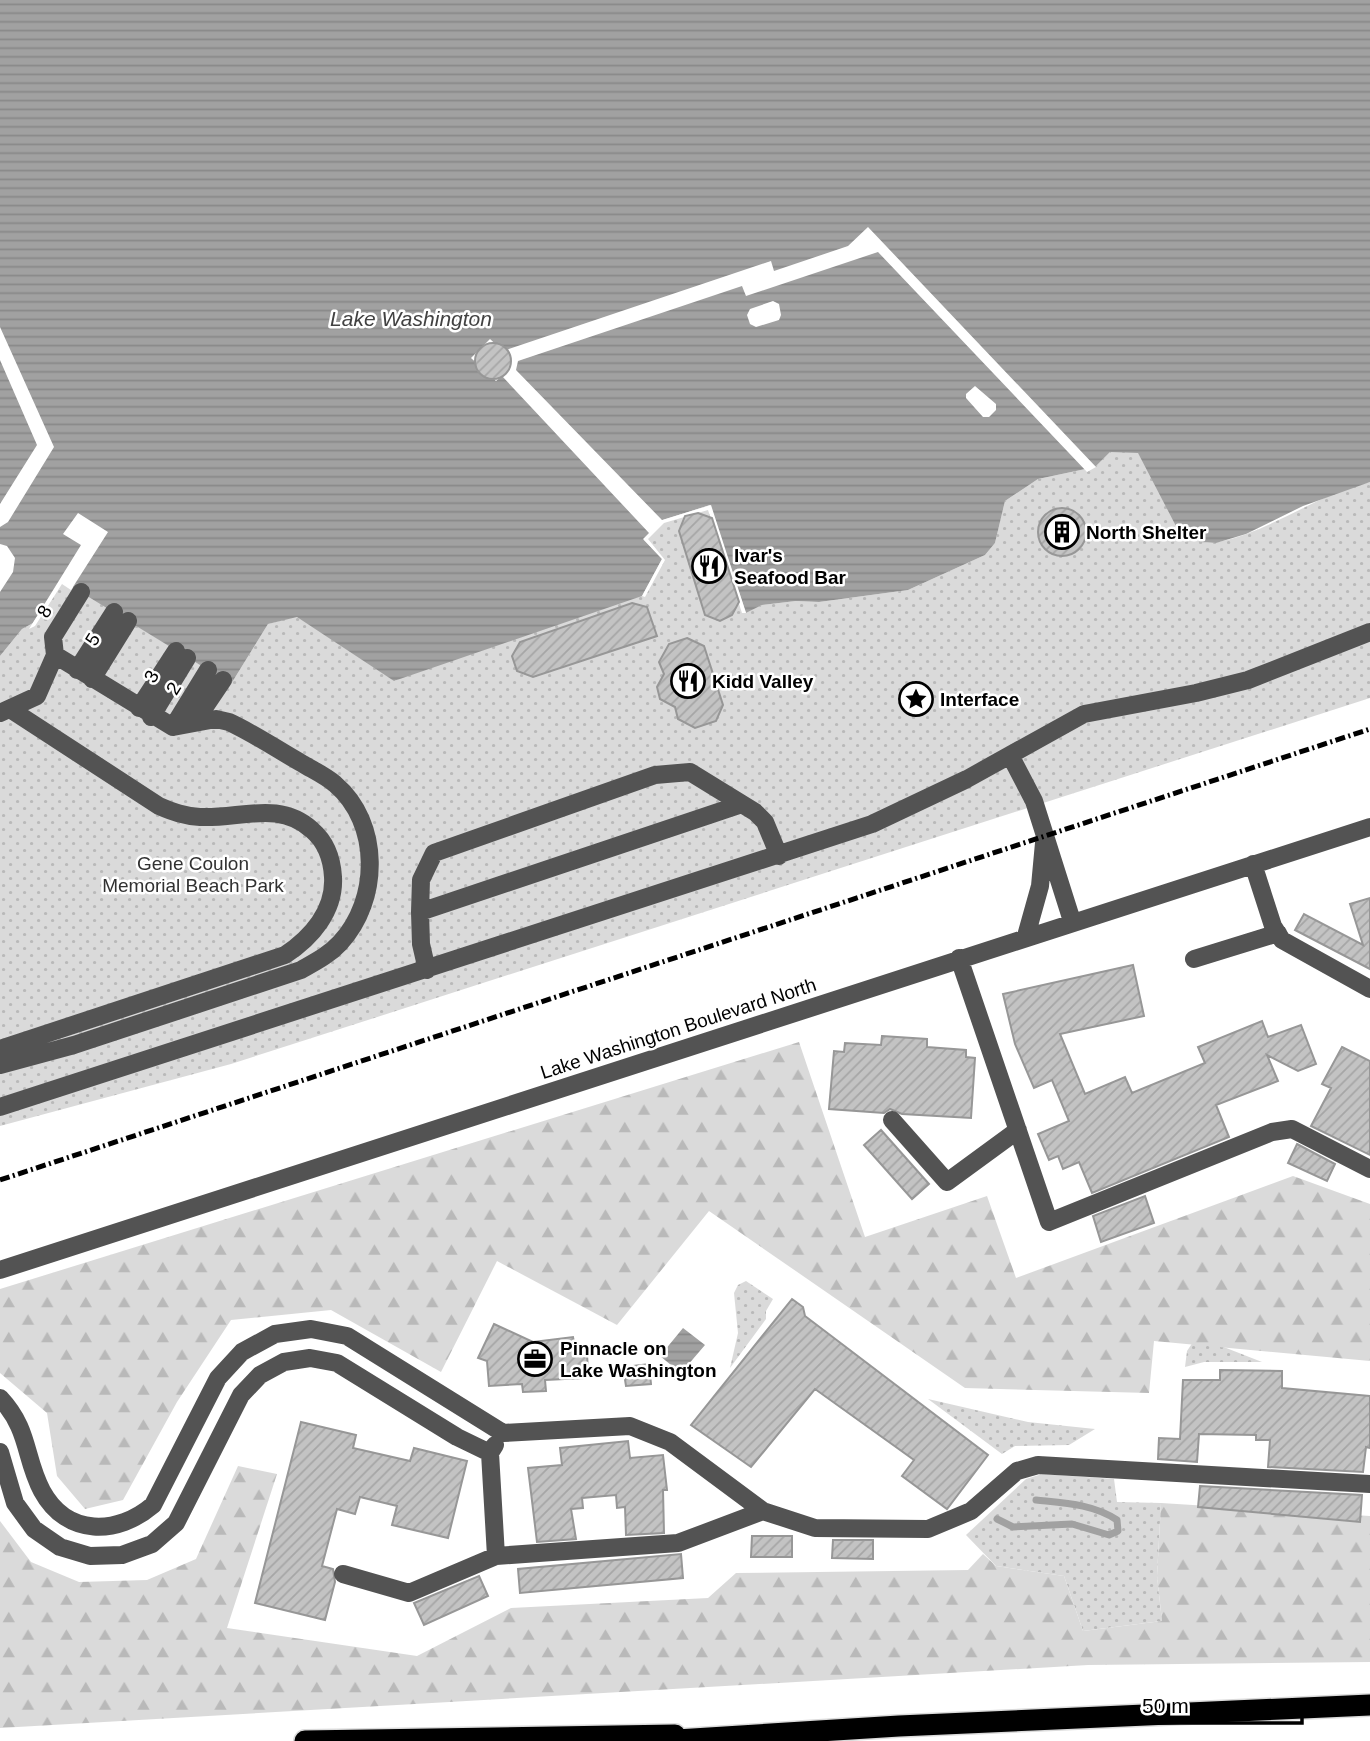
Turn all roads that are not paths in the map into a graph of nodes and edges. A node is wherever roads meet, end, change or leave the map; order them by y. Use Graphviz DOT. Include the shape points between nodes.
graph roads {
  1 [pos="85,594"];
  2 [pos="121,616"];
  3 [pos="1370,632"];
  4 [pos="181,654"];
  5 [pos="55,655"];
  6 [pos="84,674"];
  7 [pos="5,711"];
  8 [pos="145,712"];
  9 [pos="194,723"];
  10 [pos="173,727"];
  11 [pos="1010,755"];
  12 [pos="742,804"];
  13 [pos="1370,827"];
  14 [pos="1045,836"];
  15 [pos="779,856"];
  16 [pos="1253,864"];
  17 [pos="420,912"];
  18 [pos="1072,921"];
  19 [pos="1278,933"];
  20 [pos="1026,936"];
  21 [pos="959,958"];
  22 [pos="1194,959"];
  23 [pos="427,970"];
  24 [pos="1370,989"];
  25 [pos="0,1049"];
  26 [pos="0,1065"];
  27 [pos="0,1107"];
  28 [pos="892,1120"];
  29 [pos="1018,1130"];
  30 [pos="1370,1169"];
  31 [pos="0,1270"];
  32 [pos="0,1398"];
  33 [pos="503,1433"];
  34 [pos="0,1452"];
  35 [pos="490,1453"];
  36 [pos="1370,1484"];
  37 [pos="763,1511"];
  38 [pos="496,1556"];
  39 [pos="343,1574"];
  40 [pos="1370,1705"];
  41 [pos="747,1735"];
  42 [pos="305,1741"];
  43 [pos="661,1741"];
  1 -- 5 [label="street"];
  2 -- 6 [label="street, 5"];
  3 -- 11 [label="street" via="1248,680 1084,714"];
  4 -- 8 [label="street, 3"];
  5 -- 6 [label="street"];
  5 -- 7 [label="street" via="37,696"];
  6 -- 8 [label="street"];
  7 -- 25 [label="street" via="179,815 284,813 302,821 322,839 332,864 334,887 309,938 285,955"];
  8 -- 10 [label="street"];
  9 -- 10 [label="street"];
  9 -- 10 [label="street, 2" via="215,675"];
  9 -- 26 [label="street" via="216,719 247,731 335,783 349,799 363,824 369,848 369,883 357,920 339,944 301,970"];
  11 -- 14 [label="street" via="1034,801"];
  11 -- 15 [label="street" via="872,824"];
  12 -- 15 [label="street" via="765,822"];
  12 -- 17 [label="street"];
  12 -- 17 [label="street" via="690,772 655,775 434,853 421,880"];
  13 -- 16 [label="street, Lake Washington Boulevard North"];
  14 -- 18 [label="street"];
  14 -- 20 [label="street" via="1040,886"];
  15 -- 23 [label="street"];
  16 -- 18 [label="street, Lake Washington Boulevard North"];
  16 -- 19 [label="street"];
  17 -- 23 [label="street"];
  18 -- 20 [label="street, Lake Washington Boulevard North"];
  19 -- 22 [label="street"];
  19 -- 24 [label="street" via="1300,951"];
  20 -- 21 [label="street, Lake Washington Boulevard North"];
  21 -- 29 [label="street"];
  21 -- 31 [label="street, Lake Washington Boulevard North"];
  23 -- 27 [label="street"];
  28 -- 29 [label="street" via="947,1182"];
  29 -- 30 [label="street" via="1049,1222 1272,1132 1292,1129"];
  32 -- 33 [label="street" via="14,1412 26,1437 41,1490 72,1521 94,1527 116,1527 153,1505 218,1378 242,1352 275,1334 311,1329 347,1336"];
  33 -- 35 [label="street"];
  33 -- 37 [label="street" via="631,1426 670,1442"];
  34 -- 35 [label="street" via="15,1503 34,1529 60,1547 90,1556 122,1555 152,1544 176,1523 242,1395 260,1375 284,1362 310,1358 337,1363"];
  35 -- 38 [label="street"];
  36 -- 37 [label="street" via="1038,1465 1017,1471 971,1511 928,1529 815,1528"];
  37 -- 38 [label="street" via="678,1543"];
  38 -- 39 [label="street" via="409,1593"];
  40 -- 41 [label="highway"];
  41 -- 42 [label="highway"];
  41 -- 43 [label="highway"];
}
